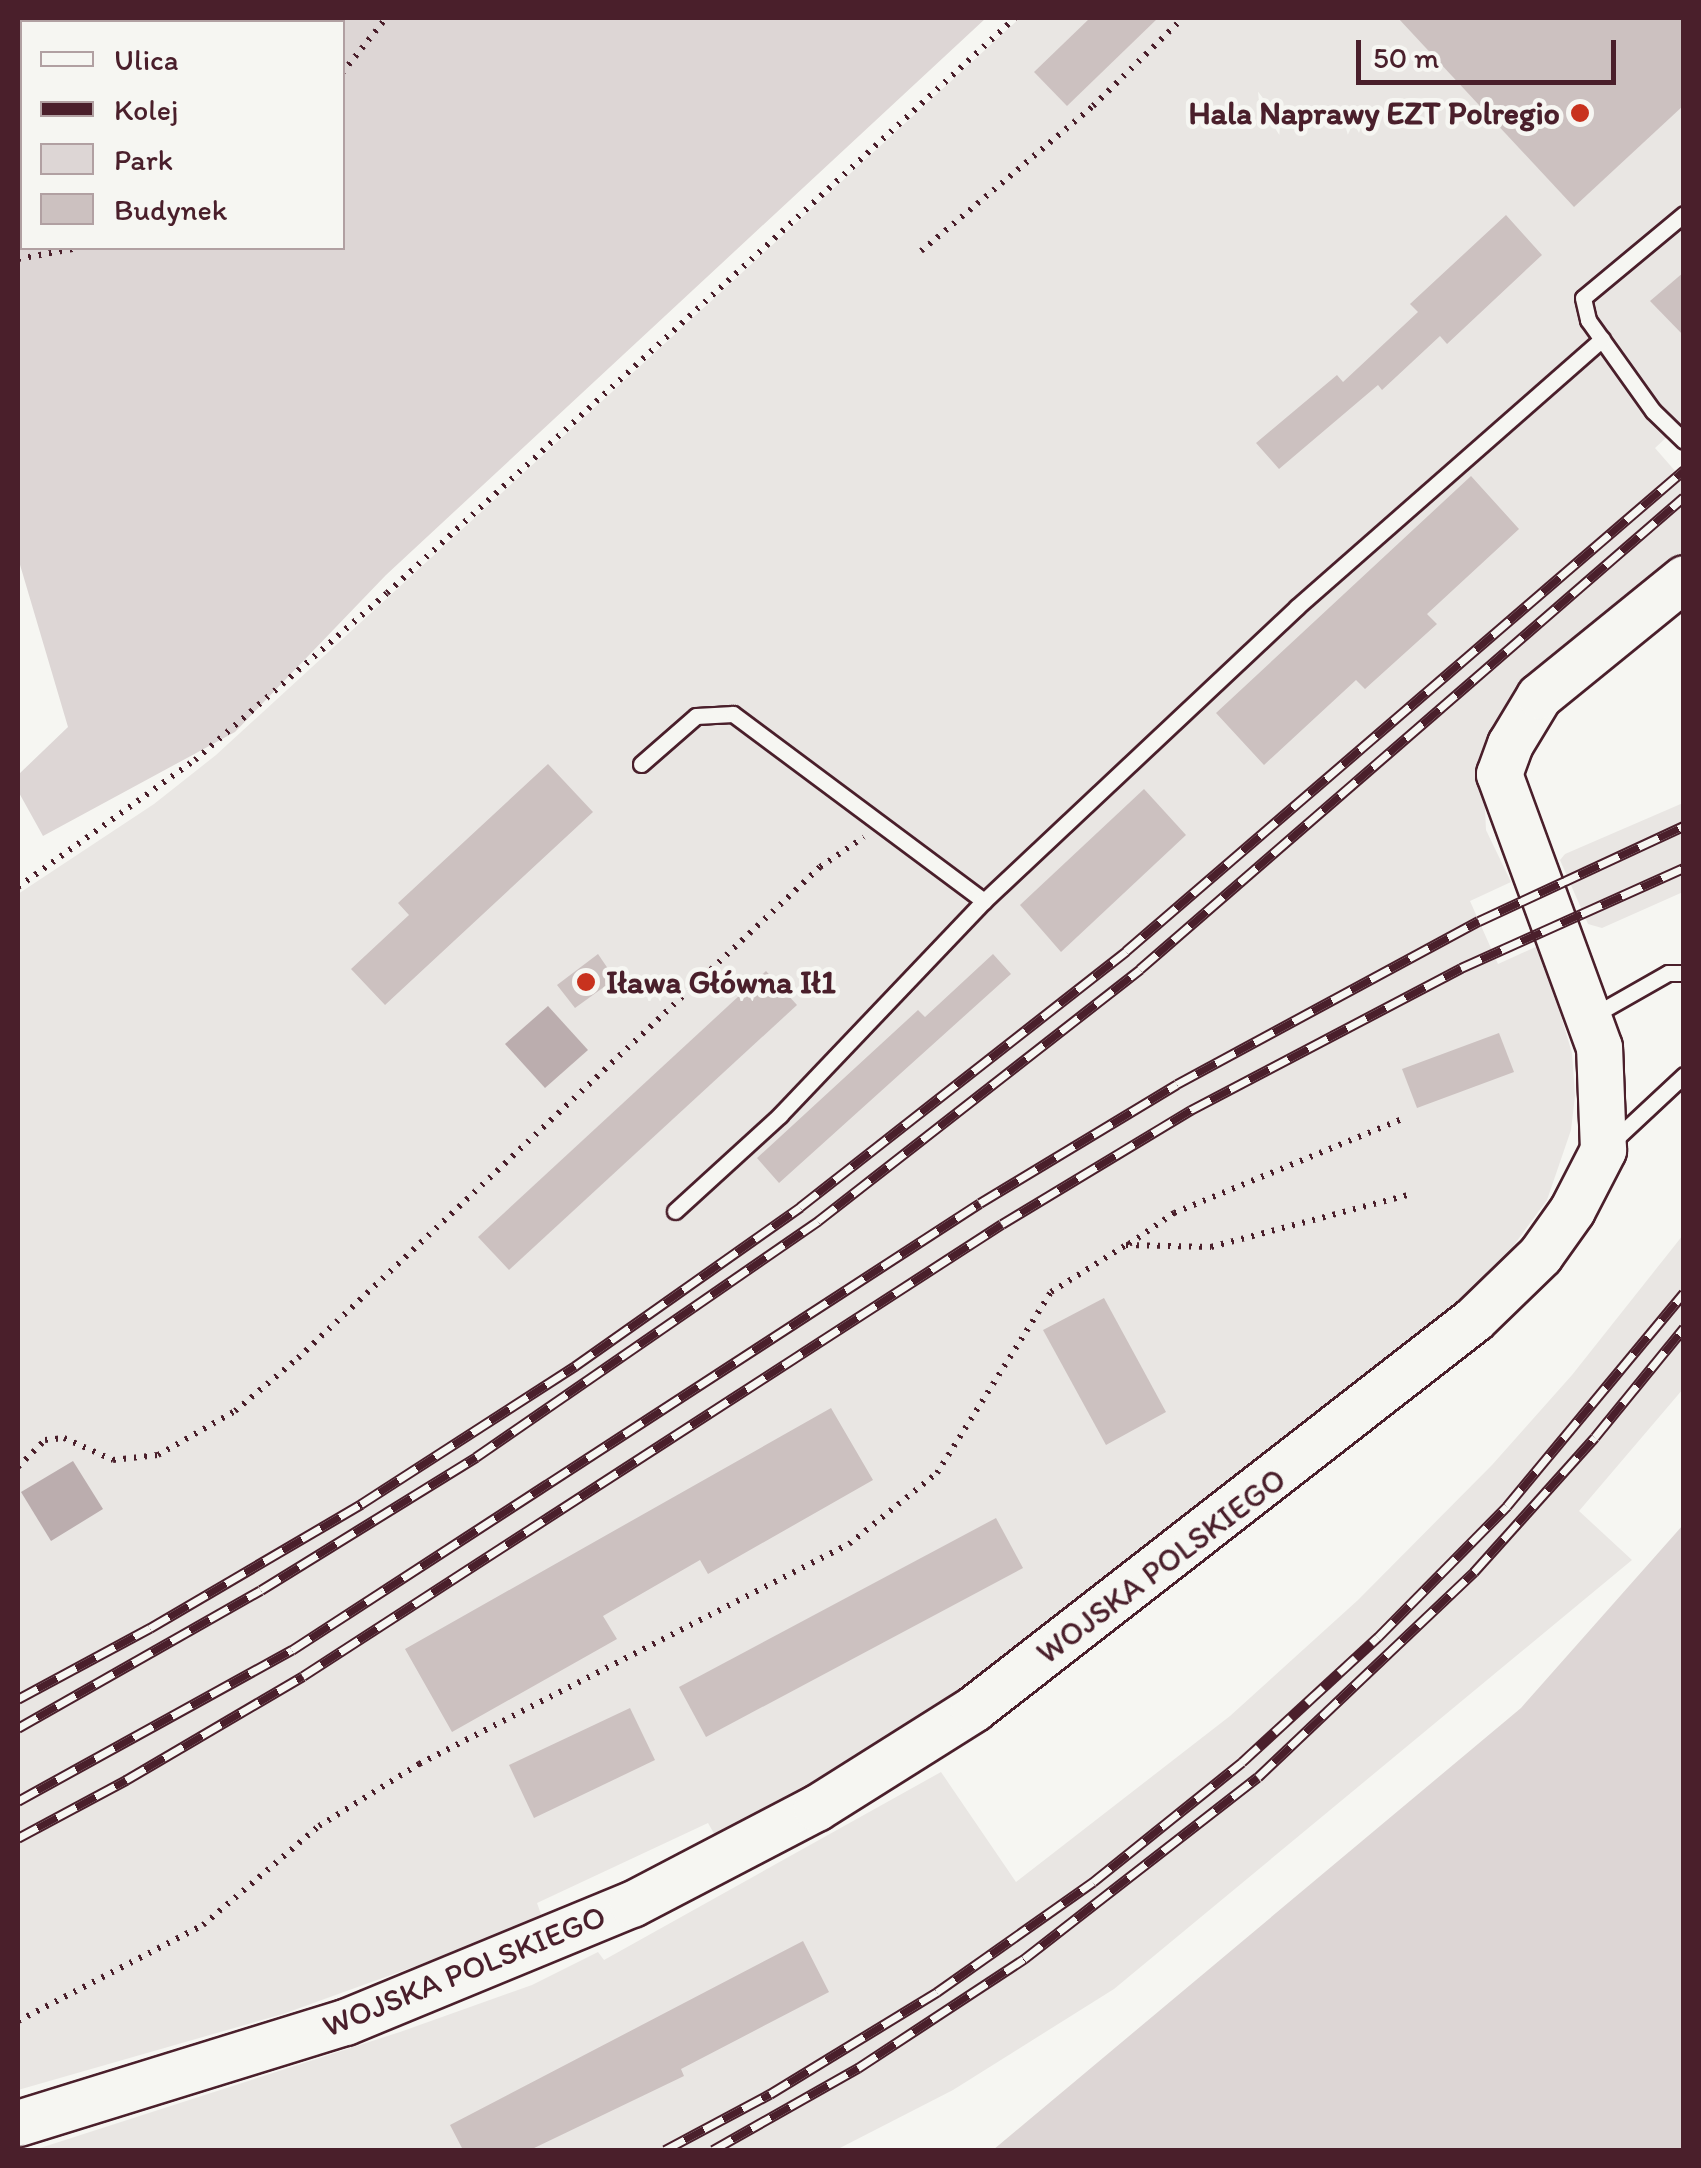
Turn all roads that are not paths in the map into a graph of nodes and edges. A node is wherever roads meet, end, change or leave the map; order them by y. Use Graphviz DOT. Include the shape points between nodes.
graph roads {
  1 [pos="1684,214"];
  2 [pos="1602,340"];
  3 [pos="1684,441"];
  4 [pos="1684,578"];
  5 [pos="641,764"];
  6 [pos="984,901"];
  7 [pos="1684,972"];
  8 [pos="1588,1018"];
  9 [pos="1684,1074"];
  10 [pos="1603,1150"];
  11 [pos="676,1211"];
  12 [pos="18,2122"];
  1 -- 2 [label="lane" via="1583,298"];
  2 -- 3 [label="lane" via="1653,411"];
  2 -- 6 [label="lane" via="1311,594"];
  4 -- 8 [label="street, WOJSKA POLSKIEGO" via="1539,696 1499,774"];
  5 -- 6 [label="lane" via="696,716 733,714"];
  6 -- 11 [label="lane" via="780,1115"];
  7 -- 8 [label="lane" via="1668,973"];
  8 -- 10 [label="street, WOJSKA POLSKIEGO" via="1599,1047"];
  9 -- 10 [label="lane"];
  10 -- 12 [label="street, WOJSKA POLSKIEGO" via="1540,1255 1474,1320 973,1709 816,1808 632,1904 344,2022"];
}
